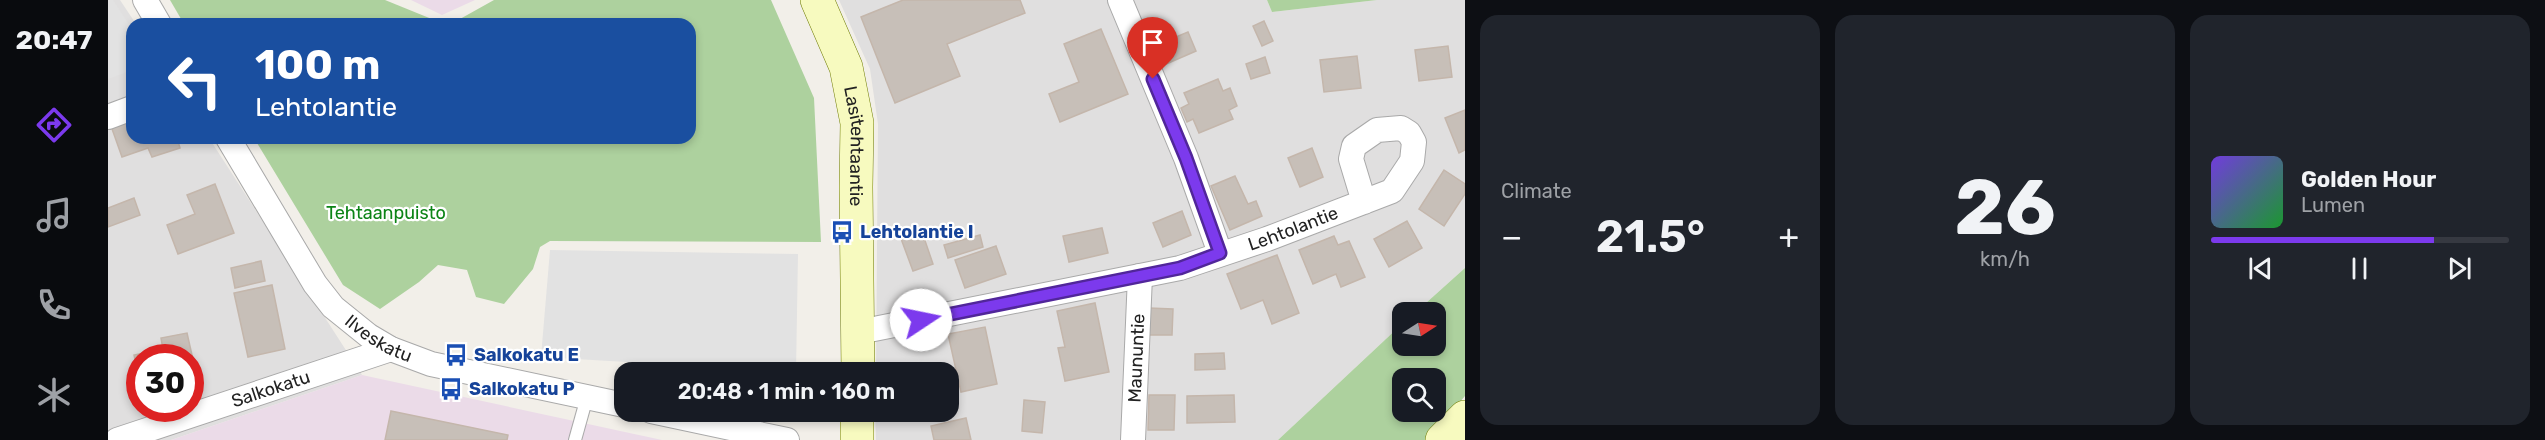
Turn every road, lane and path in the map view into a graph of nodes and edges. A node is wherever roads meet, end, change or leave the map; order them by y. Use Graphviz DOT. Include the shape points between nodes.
graph roads {
  1 [pos="145,0"];
  2 [pos="817,0"];
  3 [pos="1120,0"];
  4 [pos="156,18"];
  5 [pos="126,110"];
  6 [pos="108,117"];
  7 [pos="232,144"];
  8 [pos="1364,202"];
  9 [pos="1220,253"];
  10 [pos="1140,276"];
  11 [pos="858,332"];
  12 [pos="392,349"];
  13 [pos="858,362"];
  14 [pos="587,397"];
  15 [pos="614,403"];
  16 [pos="1465,417"];
  17 [pos="703,422"];
  18 [pos="857,422"];
  19 [pos="157,434"];
  20 [pos="117,440"];
  21 [pos="575,440"];
  22 [pos="787,440"];
  23 [pos="857,440"];
  24 [pos="1133,440"];
  25 [pos="1442,440"];
  1 -- 4 [label="street"];
  2 -- 11 [label="street, Lasitehtaantie" via="846,67 858,123"];
  3 -- 9 [label="street" via="1186,158"];
  5 -- 6 [label="street"];
  7 -- 12 [label="street, Ilveskatu" via="327,300 352,323"];
  8 -- 9 [label="street, Lehtolantie"];
  9 -- 10 [label="street, Lehtolantie" via="1180,268"];
  10 -- 11 [label="street, Lehtolantie"];
  10 -- 24 [label="street, Maununtie"];
  11 -- 13 [label="street, Lasitehtaantie"];
  12 -- 14 [label="street, Ilveskatu" via="431,364"];
  12 -- 19 [label="street, Salkokatu"];
  14 -- 15 [label="street, Ilveskatu"];
  14 -- 21 [label="lane"];
  16 -- 25 [label="street"];
  17 -- 22 [label="street"];
  18 -- 23 [label="street"];
  19 -- 20 [label="street, Salkokatu"];
}
